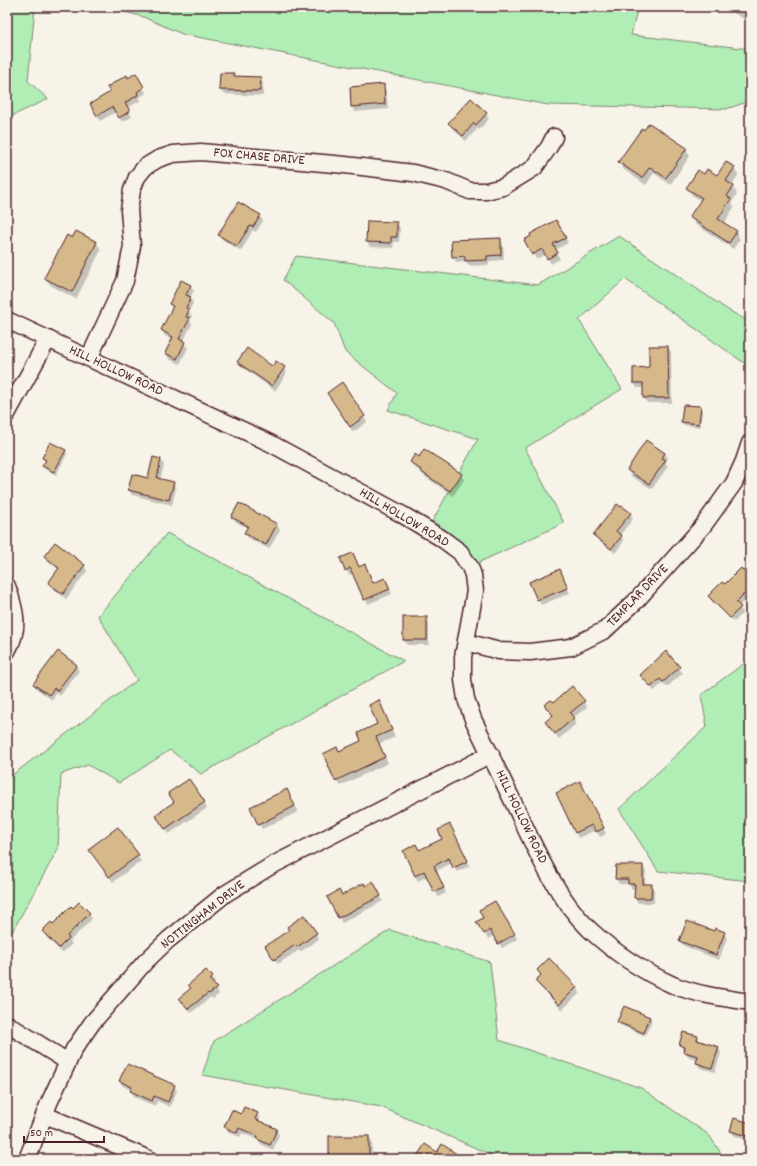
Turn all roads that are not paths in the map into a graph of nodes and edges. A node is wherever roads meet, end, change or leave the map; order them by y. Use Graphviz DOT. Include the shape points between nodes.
graph roads {
  1 [pos="554,138"];
  2 [pos="7,320"];
  3 [pos="48,339"];
  4 [pos="88,358"];
  5 [pos="7,414"];
  6 [pos="750,443"];
  7 [pos="7,586"];
  8 [pos="466,642"];
  9 [pos="7,650"];
  10 [pos="491,754"];
  11 [pos="750,1002"];
  12 [pos="7,1024"];
  13 [pos="68,1062"];
  14 [pos="45,1115"];
  15 [pos="27,1159"];
  16 [pos="149,1159"];
  1 -- 4 [label="street, FOX CHASE DRIVE" via="534,168 503,187 486,191 470,191 446,181 413,173 345,165 201,152 173,154 158,159 145,167 137,177 132,190 129,210 132,246 126,281"];
  2 -- 3 [label="street, HILL HOLLOW ROAD"];
  3 -- 4 [label="street, HILL HOLLOW ROAD"];
  3 -- 5 [label="street"];
  4 -- 8 [label="street, HILL HOLLOW ROAD" via="270,443 403,515 460,552 470,567 475,591"];
  6 -- 8 [label="street, TEMPLAR DRIVE" via="734,483 703,526 638,600 605,630 571,647 530,652 499,651"];
  7 -- 9 [label="street" via="15,610 16,630"];
  8 -- 10 [label="street, HILL HOLLOW ROAD" via="463,657 466,699"];
  10 -- 11 [label="street, HILL HOLLOW ROAD" via="547,872 571,908 590,930 623,956 674,985 710,996"];
  10 -- 13 [label="street, NOTTINGHAM DRIVE" via="271,866 225,894 145,962 92,1023"];
  12 -- 13 [label="street"];
  13 -- 14 [label="street, NOTTINGHAM DRIVE"];
  14 -- 15 [label="street, NOTTINGHAM DRIVE"];
  14 -- 16 [label="street"];
}
